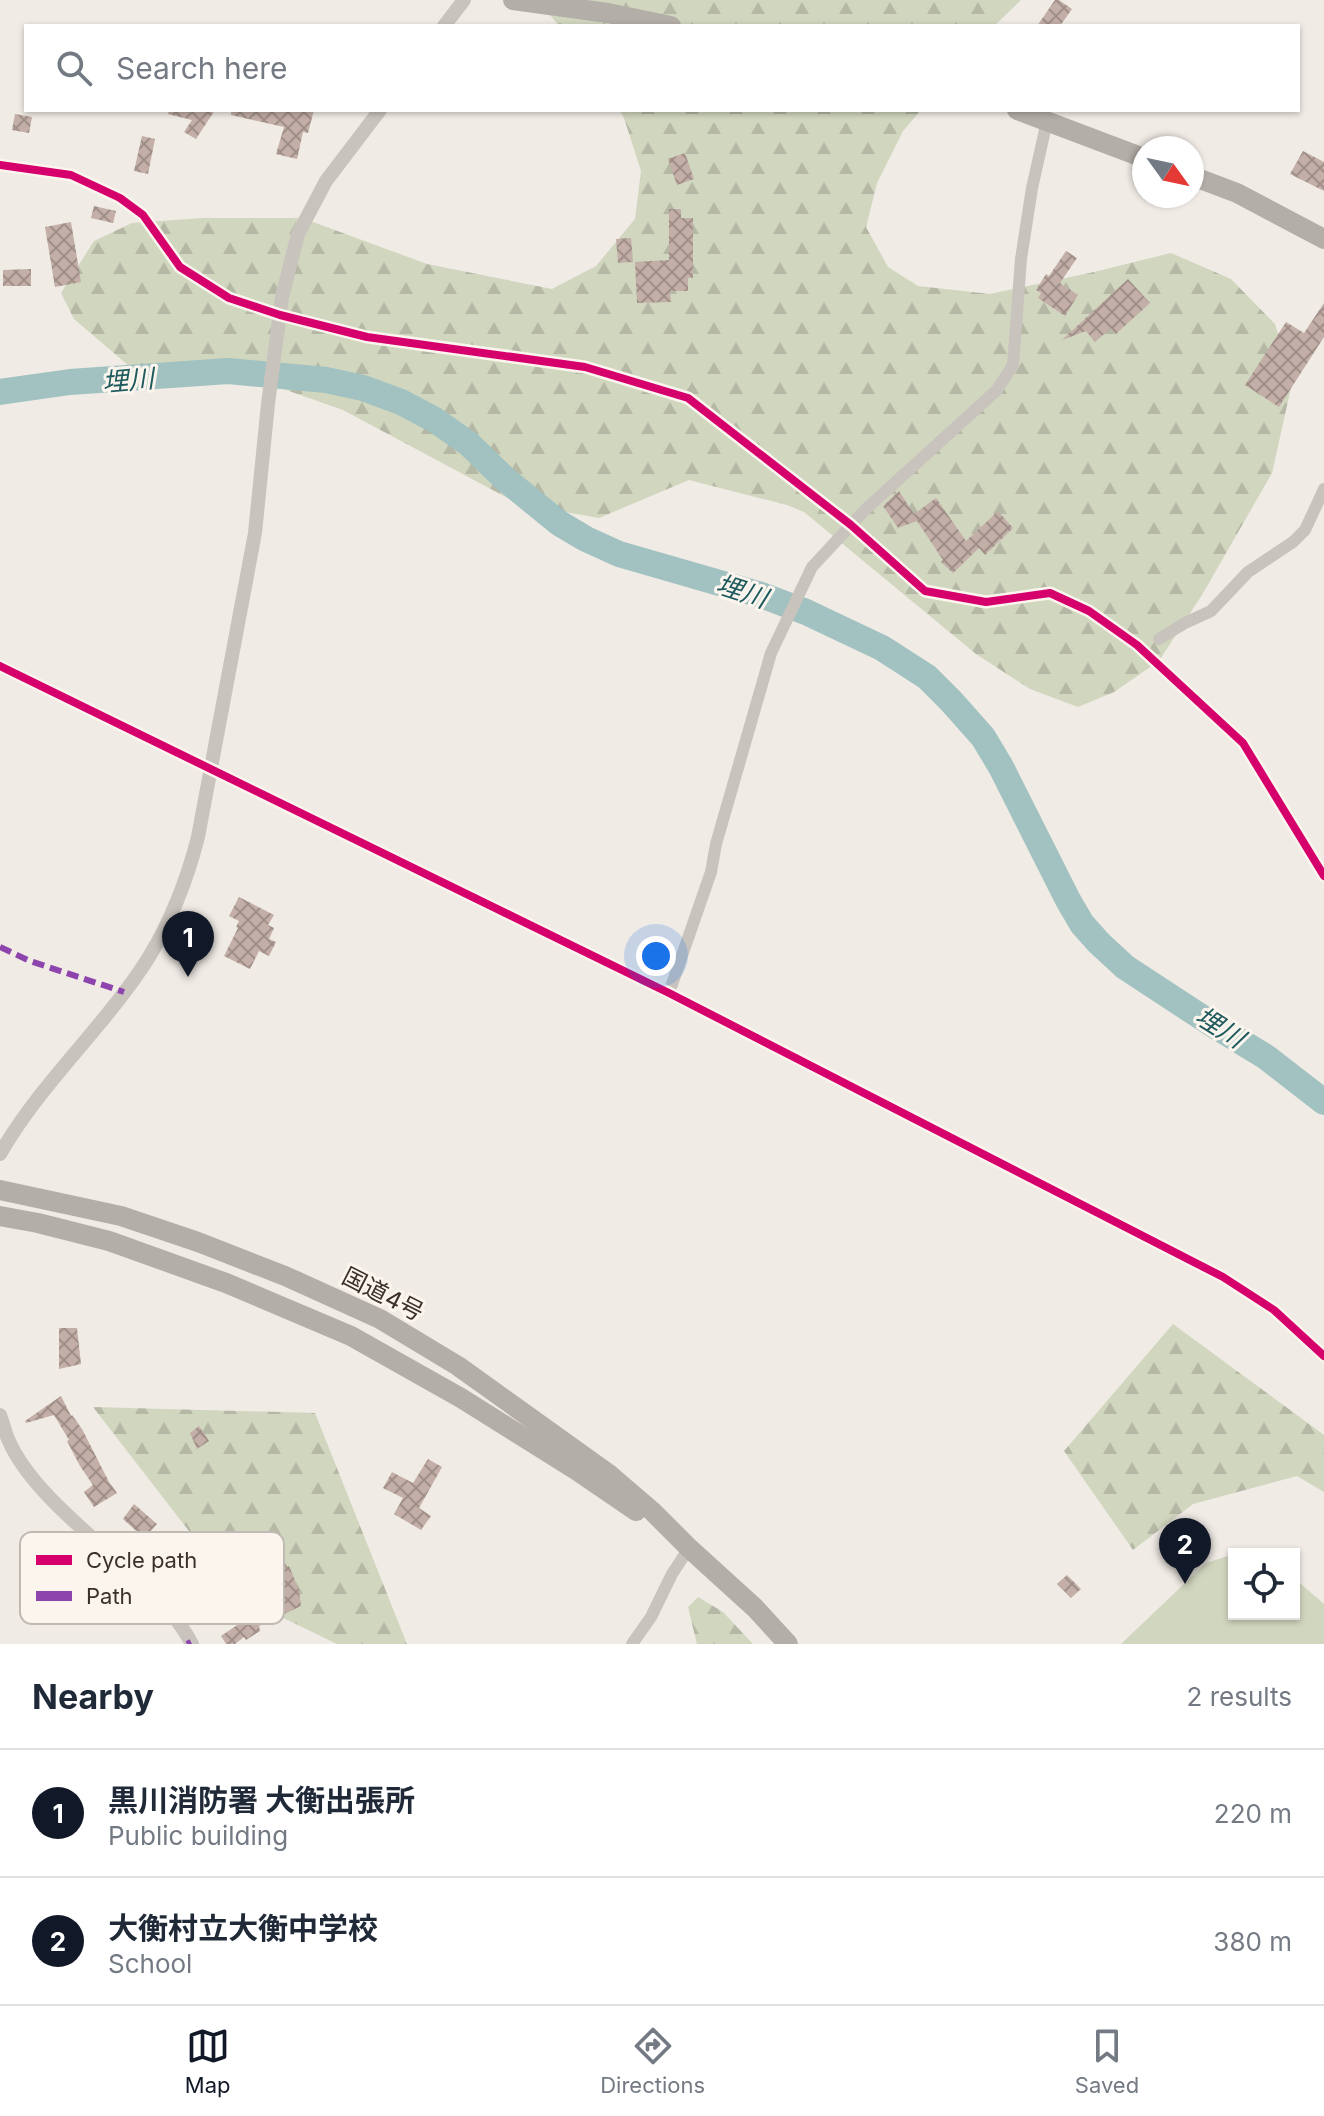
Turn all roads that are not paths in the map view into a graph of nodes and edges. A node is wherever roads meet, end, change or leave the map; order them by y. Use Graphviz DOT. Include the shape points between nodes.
graph roads {
  1 [pos="464,0"];
  2 [pos="513,0"];
  3 [pos="446,24"];
  4 [pos="661,24"];
  5 [pos="378,112"];
  6 [pos="1022,112"];
  7 [pos="1047,121"];
  8 [pos="1132,153"];
  9 [pos="0,165"];
  10 [pos="1204,181"];
  11 [pos="1324,239"];
  12 [pos="280,318"];
  13 [pos="1324,489"];
  14 [pos="851,525"];
  15 [pos="1159,639"];
  16 [pos="0,666"];
  17 [pos="211,769"];
  18 [pos="1324,876"];
  19 [pos="669,993"];
  20 [pos="0,1154"];
  21 [pos="0,1190"];
  22 [pos="0,1216"];
  23 [pos="1324,1356"];
  24 [pos="0,1415"];
  25 [pos="87,1532"];
  26 [pos="689,1548"];
  27 [pos="181,1624"];
  28 [pos="192,1644"];
  29 [pos="632,1644"];
  30 [pos="788,1644"];
  1 -- 3 [label="street"];
  2 -- 4 [label="highway"];
  5 -- 12 [label="street" via="326,181 298,234"];
  6 -- 7 [label="highway"];
  7 -- 8 [label="highway"];
  7 -- 14 [label="street" via="1021,259 1013,365 997,390"];
  9 -- 12 [label="street" via="71,175 120,198 143,215 180,267 229,298"];
  10 -- 11 [label="highway"];
  12 -- 14 [label="street" via="367,337 585,367 688,398"];
  12 -- 17 [label="street" via="255,533"];
  13 -- 15 [label="street" via="1305,530 1293,542 1248,572 1211,611"];
  14 -- 18 [label="street" via="925,591 986,602 1050,593 1089,611 1137,645 1243,743"];
  14 -- 19 [label="street" via="812,567 771,653 711,872"];
  16 -- 17 [label="street"];
  17 -- 19 [label="street"];
  17 -- 20 [label="street" via="187,878 169,921 148,959"];
  19 -- 23 [label="street" via="1223,1277 1274,1310"];
  21 -- 26 [label="highway, 国道4号" via="121,1216 186,1237 380,1319 458,1366 610,1475"];
  22 -- 26 [label="highway, 国道4号" via="109,1241 351,1336 576,1470"];
  24 -- 25 [label="street" via="27,1471"];
  26 -- 29 [label="street"];
  26 -- 30 [label="highway, 国道4号"];
  27 -- 28 [label="street"];
}
